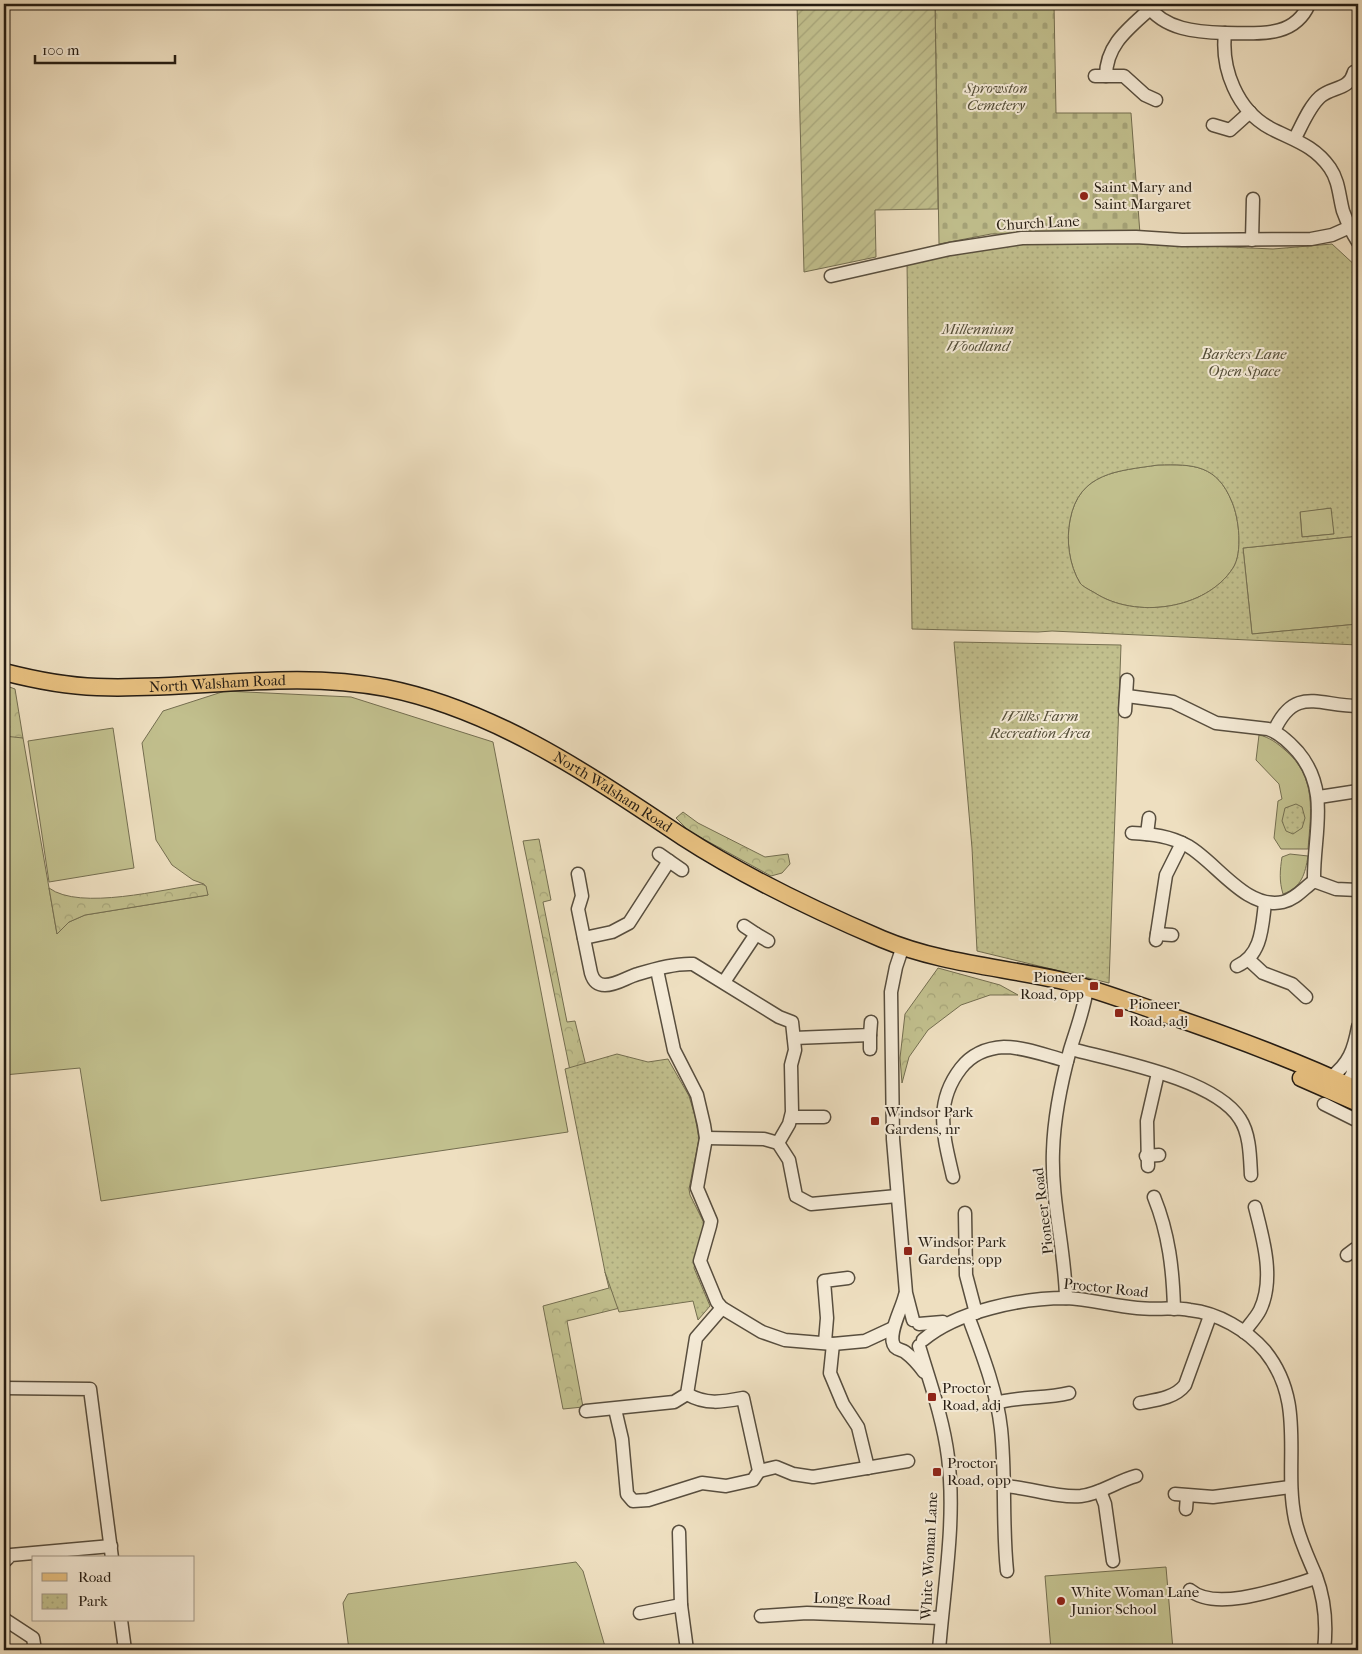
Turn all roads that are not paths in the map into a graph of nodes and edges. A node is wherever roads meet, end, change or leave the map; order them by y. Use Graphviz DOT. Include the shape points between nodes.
graph roads {
  1 [pos="1309,4"];
  2 [pos="1148,7"];
  3 [pos="1225,33"];
  4 [pos="1354,72"];
  5 [pos="1156,100"];
  6 [pos="1250,112"];
  7 [pos="1213,125"];
  8 [pos="1295,138"];
  9 [pos="1253,199"];
  10 [pos="1350,227"];
  11 [pos="1252,240"];
  12 [pos="1358,242"];
  13 [pos="831,276"];
  14 [pos="4,672"];
  15 [pos="1127,680"];
  16 [pos="1127,696"];
  17 [pos="1358,706"];
  18 [pos="1126,711"];
  19 [pos="1274,731"];
  20 [pos="1358,791"];
  21 [pos="1319,797"];
  22 [pos="1149,818"];
  23 [pos="1132,832"];
  24 [pos="1147,834"];
  25 [pos="1182,843"];
  26 [pos="682,870"];
  27 [pos="578,874"];
  28 [pos="1314,881"];
  29 [pos="1358,890"];
  30 [pos="1265,903"];
  31 [pos="744,926"];
  32 [pos="756,934"];
  33 [pos="1172,935"];
  34 [pos="584,938"];
  35 [pos="768,941"];
  36 [pos="903,946"];
  37 [pos="1249,960"];
  38 [pos="1237,966"];
  39 [pos="657,970"];
  40 [pos="724,982"];
  41 [pos="1087,988"];
  42 [pos="1306,997"];
  43 [pos="871,1022"];
  44 [pos="1358,1027"];
  45 [pos="870,1036"];
  46 [pos="794,1038"];
  47 [pos="870,1049"];
  48 [pos="1356,1052"];
  49 [pos="1069,1055"];
  50 [pos="1158,1074"];
  51 [pos="1339,1089"];
  52 [pos="1358,1103"];
  53 [pos="792,1117"];
  54 [pos="824,1117"];
  55 [pos="1358,1120"];
  56 [pos="706,1138"];
  57 [pos="778,1142"];
  58 [pos="1151,1159"];
  59 [pos="948,1170"];
  60 [pos="1251,1175"];
  61 [pos="897,1196"];
  62 [pos="1160,1204"];
  63 [pos="1255,1207"];
  64 [pos="961,1222"];
  65 [pos="848,1278"];
  66 [pos="906,1293"];
  67 [pos="1066,1298"];
  68 [pos="722,1308"];
  69 [pos="1174,1309"];
  70 [pos="966,1316"];
  71 [pos="1210,1316"];
  72 [pos="916,1322"];
  73 [pos="894,1326"];
  74 [pos="1244,1332"];
  75 [pos="865,1341"];
  76 [pos="829,1343"];
  77 [pos="921,1343"];
  78 [pos="900,1349"];
  79 [pos="928,1376"];
  80 [pos="4,1388"];
  81 [pos="1069,1393"];
  82 [pos="687,1394"];
  83 [pos="995,1403"];
  84 [pos="1140,1404"];
  85 [pos="615,1409"];
  86 [pos="586,1411"];
  87 [pos="908,1461"];
  88 [pos="868,1468"];
  89 [pos="759,1471"];
  90 [pos="1127,1474"];
  91 [pos="1003,1486"];
  92 [pos="1290,1487"];
  93 [pos="1100,1491"];
  94 [pos="1182,1499"];
  95 [pos="683,1536"];
  96 [pos="111,1552"];
  97 [pos="1113,1561"];
  98 [pos="4,1562"];
  99 [pos="1007,1570"];
  100 [pos="1316,1578"];
  101 [pos="1196,1591"];
  102 [pos="681,1605"];
  103 [pos="640,1613"];
  104 [pos="761,1616"];
  105 [pos="941,1618"];
  106 [pos="4,1619"];
  107 [pos="121,1622"];
  108 [pos="35,1650"];
  109 [pos="125,1650"];
  110 [pos="687,1650"];
  111 [pos="939,1650"];
  112 [pos="1324,1650"];
  1 -- 3 [label="street" via="1296,24 1283,30"];
  2 -- 3 [label="street" via="1185,30"];
  2 -- 5 [label="street" via="1108,54 1101,76 1124,76 1145,95"];
  3 -- 6 [label="street" via="1233,86"];
  4 -- 8 [label="street" via="1346,86 1327,92 1315,102"];
  6 -- 7 [label="street" via="1230,130"];
  6 -- 8 [label="street" via="1271,128"];
  8 -- 10 [label="street" via="1310,147 1330,168"];
  9 -- 11 [label="street"];
  10 -- 11 [label="street, Church Lane" via="1311,239"];
  10 -- 12 [label="street"];
  11 -- 13 [label="street, Church Lane" via="1022,238 950,249"];
  14 -- 36 [label="main road, North Walsham Road" via="43,681 100,687 296,678 361,684 427,699 468,713 534,744 778,892"];
  15 -- 16 [label="street"];
  16 -- 18 [label="street"];
  16 -- 19 [label="street" via="1173,702 1216,723"];
  17 -- 19 [label="street" via="1310,700 1298,702 1288,708"];
  19 -- 21 [label="street" via="1301,756 1310,770"];
  20 -- 21 [label="street"];
  21 -- 28 [label="street"];
  22 -- 24 [label="street"];
  23 -- 24 [label="street"];
  24 -- 25 [label="street"];
  25 -- 30 [label="street" via="1249,896"];
  25 -- 33 [label="street" via="1166,875 1157,937"];
  26 -- 34 [label="street" via="664,858 629,923 612,932"];
  27 -- 34 [label="street" via="585,886 578,908"];
  28 -- 29 [label="street" via="1336,889"];
  28 -- 30 [label="street" via="1292,899"];
  30 -- 37 [label="street" via="1260,939"];
  31 -- 32 [label="street"];
  32 -- 35 [label="street"];
  32 -- 40 [label="street"];
  34 -- 39 [label="street" via="591,974 598,984 612,984"];
  36 -- 41 [label="main road, North Walsham Road" via="975,966"];
  36 -- 61 [label="street, White Woman Lane" via="896,967 890,1009"];
  37 -- 38 [label="street"];
  37 -- 42 [label="street" via="1263,973 1292,984"];
  39 -- 40 [label="street" via="693,964"];
  39 -- 56 [label="street" via="674,1050 697,1094"];
  40 -- 46 [label="street" via="792,1022"];
  41 -- 49 [label="street, Pioneer Road"];
  41 -- 51 [label="main road, North Walsham Road" via="1197,1024 1296,1076"];
  43 -- 45 [label="street"];
  44 -- 48 [label="street"];
  45 -- 46 [label="street"];
  45 -- 47 [label="street"];
  46 -- 53 [label="street"];
  48 -- 51 [label="street" via="1343,1068"];
  49 -- 50 [label="street"];
  49 -- 59 [label="street" via="1003,1047 981,1051 969,1058 944,1097"];
  49 -- 67 [label="street, Pioneer Road" via="1053,1151"];
  50 -- 58 [label="street" via="1147,1121"];
  50 -- 60 [label="street" via="1200,1088 1231,1107 1241,1120 1256,1160"];
  51 -- 52 [label="main road, North Walsham Road"];
  51 -- 55 [label="street, North Walsham Road"];
  53 -- 54 [label="street"];
  53 -- 57 [label="street"];
  56 -- 57 [label="street"];
  56 -- 68 [label="street" via="696,1188 711,1221 700,1261"];
  57 -- 61 [label="street" via="789,1160 796,1196 802,1204"];
  61 -- 66 [label="street, White Woman Lane"];
  62 -- 69 [label="street" via="1171,1259"];
  63 -- 74 [label="street" via="1264,1219 1265,1284 1260,1310"];
  64 -- 70 [label="street"];
  65 -- 76 [label="street" via="819,1281"];
  66 -- 72 [label="street, White Woman Lane"];
  66 -- 73 [label="street, White Woman Lane"];
  67 -- 69 [label="street, Proctor Road" via="1137,1308"];
  67 -- 70 [label="street, Proctor Road" via="1006,1305"];
  68 -- 76 [label="street" via="774,1338"];
  68 -- 82 [label="street" via="696,1338"];
  69 -- 71 [label="street, Proctor Road"];
  70 -- 72 [label="street, Proctor Road" via="928,1325"];
  70 -- 77 [label="street, Proctor Road" via="935,1330"];
  70 -- 83 [label="street"];
  71 -- 74 [label="street, Proctor Road" via="1231,1323"];
  71 -- 84 [label="street" via="1185,1394 1152,1395"];
  72 -- 73 [label="street" via="904,1320"];
  72 -- 77 [label="street, White Woman Lane" via="923,1331"];
  73 -- 75 [label="street"];
  73 -- 78 [label="street, White Woman Lane" via="891,1334"];
  74 -- 92 [label="street, Proctor Road" via="1266,1352 1283,1384 1289,1404 1293,1446"];
  75 -- 76 [label="street"];
  75 -- 78 [label="street"];
  76 -- 88 [label="street" via="830,1373 843,1404 858,1426"];
  77 -- 78 [label="street" via="913,1351"];
  77 -- 79 [label="street, White Woman Lane"];
  78 -- 79 [label="street, White Woman Lane"];
  79 -- 105 [label="street, White Woman Lane" via="939,1409 948,1458 949,1520"];
  80 -- 96 [label="street" via="90,1389"];
  81 -- 83 [label="street" via="1050,1398 1013,1398"];
  82 -- 85 [label="street" via="674,1402"];
  82 -- 89 [label="street" via="702,1402 743,1398"];
  83 -- 91 [label="street" via="1001,1428"];
  85 -- 86 [label="street"];
  85 -- 89 [label="street" via="622,1439 627,1494 632,1501 648,1500 702,1483 726,1486 748,1482"];
  87 -- 88 [label="street"];
  88 -- 89 [label="street" via="803,1477 776,1467"];
  90 -- 93 [label="street"];
  91 -- 93 [label="street" via="1067,1496"];
  91 -- 99 [label="street" via="1002,1522 1011,1552"];
  92 -- 94 [label="street"];
  92 -- 100 [label="street, Proctor Road" via="1295,1522"];
  93 -- 97 [label="street" via="1105,1548"];
  95 -- 102 [label="street"];
  96 -- 98 [label="street" via="12,1554"];
  100 -- 101 [label="street" via="1226,1600"];
  100 -- 112 [label="street, Proctor Road" via="1326,1613"];
  102 -- 103 [label="street"];
  102 -- 110 [label="street"];
  104 -- 105 [label="street, Longe Road" via="807,1613"];
  105 -- 111 [label="street, White Woman Lane"];
  106 -- 108 [label="street" via="33,1638"];
  107 -- 109 [label="street"];
}
